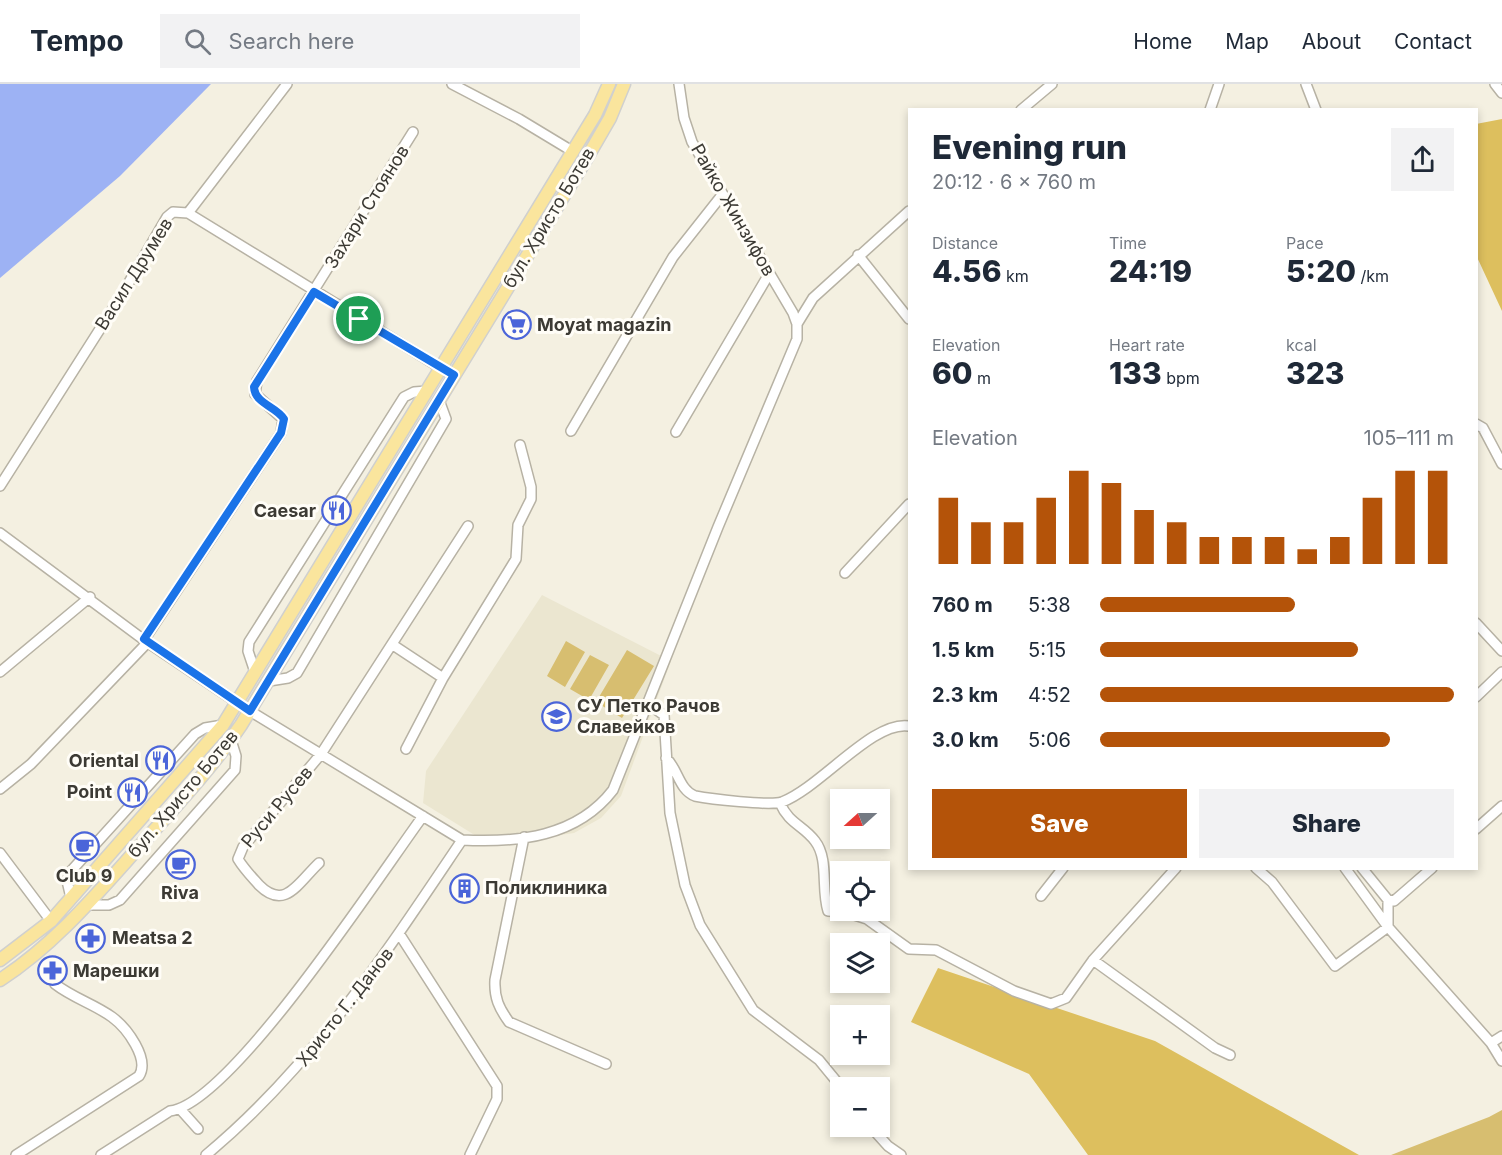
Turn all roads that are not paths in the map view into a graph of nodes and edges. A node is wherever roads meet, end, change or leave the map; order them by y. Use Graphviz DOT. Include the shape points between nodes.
graph roads {
  1 [pos="287,84"];
  2 [pos="452,84"];
  3 [pos="609,84"];
  4 [pos="624,84"];
  5 [pos="679,84"];
  6 [pos="1052,84"];
  7 [pos="1219,84"];
  8 [pos="1306,84"];
  9 [pos="1495,84"];
  10 [pos="1502,93"];
  11 [pos="1023,108"];
  12 [pos="1211,108"];
  13 [pos="1315,108"];
  14 [pos="413,132"];
  15 [pos="572,151"];
  16 [pos="722,195"];
  17 [pos="908,212"];
  18 [pos="188,213"];
  19 [pos="858,255"];
  20 [pos="770,274"];
  21 [pos="314,292"];
  22 [pos="908,318"];
  23 [pos="797,328"];
  24 [pos="440,367"];
  25 [pos="454,375"];
  26 [pos="427,391"];
  27 [pos="439,400"];
  28 [pos="1478,425"];
  29 [pos="571,431"];
  30 [pos="676,432"];
  31 [pos="520,445"];
  32 [pos="1502,464"];
  33 [pos="0,486"];
  34 [pos="908,505"];
  35 [pos="468,526"];
  36 [pos="0,533"];
  37 [pos="845,573"];
  38 [pos="90,597"];
  39 [pos="1478,626"];
  40 [pos="146,641"];
  41 [pos="393,645"];
  42 [pos="1502,651"];
  43 [pos="0,672"];
  44 [pos="255,672"];
  45 [pos="1502,672"];
  46 [pos="443,678"];
  47 [pos="269,681"];
  48 [pos="1478,695"];
  49 [pos="238,702"];
  50 [pos="646,703"];
  51 [pos="250,711"];
  52 [pos="223,725"];
  53 [pos="908,726"];
  54 [pos="231,740"];
  55 [pos="406,749"];
  56 [pos="321,754"];
  57 [pos="666,758"];
  58 [pos="0,789"];
  59 [pos="780,803"];
  60 [pos="1502,806"];
  61 [pos="423,816"];
  62 [pos="1478,827"];
  63 [pos="524,837"];
  64 [pos="462,840"];
  65 [pos="0,853"];
  66 [pos="319,863"];
  67 [pos="9,865"];
  68 [pos="1061,870"];
  69 [pos="1174,870"];
  70 [pos="1258,870"];
  71 [pos="1346,870"];
  72 [pos="1364,870"];
  73 [pos="1430,870"];
  74 [pos="0,871"];
  75 [pos="1041,896"];
  76 [pos="71,898"];
  77 [pos="1388,900"];
  78 [pos="86,905"];
  79 [pos="51,921"];
  80 [pos="1388,927"];
  81 [pos="400,935"];
  82 [pos="0,960"];
  83 [pos="1093,960"];
  84 [pos="0,980"];
  85 [pos="55,984"];
  86 [pos="1502,1036"];
  87 [pos="1491,1043"];
  88 [pos="1230,1055"];
  89 [pos="1502,1061"];
  90 [pos="606,1064"];
  91 [pos="833,1077"];
  92 [pos="181,1110"];
  93 [pos="198,1129"];
  94 [pos="880,1137"];
  95 [pos="15,1155"];
  96 [pos="101,1155"];
  97 [pos="206,1155"];
  98 [pos="470,1155"];
  99 [pos="901,1155"];
  1 -- 18 [label="street, Васил Друмев"];
  2 -- 15 [label="street"];
  3 -- 15 [label="main road, бул. Христо Ботев"];
  4 -- 25 [label="main road, бул. Христо Ботев" via="588,156"];
  5 -- 16 [label="street, Райко Жинзифов" via="692,142"];
  6 -- 11 [label="street"];
  7 -- 12 [label="street"];
  8 -- 13 [label="street"];
  9 -- 10 [label="street"];
  14 -- 21 [label="street, Захари Стоянов"];
  15 -- 24 [label="main road, бул. Христо Ботев"];
  16 -- 20 [label="street, Райко Жинзифов"];
  16 -- 29 [label="street" via="673,258"];
  17 -- 19 [label="street"];
  18 -- 21 [label="street"];
  18 -- 33 [label="street, Васил Друмев" via="173,212 167,217"];
  19 -- 22 [label="street"];
  19 -- 23 [label="street" via="813,298"];
  20 -- 23 [label="street, Райко Жинзифов"];
  20 -- 30 [label="street"];
  21 -- 24 [label="street"];
  21 -- 40 [label="street, Захари Стоянов" via="254,387 258,399 284,419 281,433"];
  23 -- 50 [label="street" via="663,669"];
  24 -- 25 [label="street"];
  24 -- 26 [label="main road, бул. Христо Ботев"];
  25 -- 27 [label="main road, бул. Христо Ботев"];
  26 -- 44 [label="main road, бул. Христо Ботев"];
  26 -- 44 [label="street" via="404,397 249,642"];
  27 -- 47 [label="main road, бул. Христо Ботев"];
  27 -- 47 [label="street" via="446,419 297,673"];
  28 -- 32 [label="street"];
  31 -- 46 [label="street" via="531,499 518,525 516,559"];
  34 -- 37 [label="street"];
  35 -- 41 [label="street"];
  36 -- 38 [label="street"];
  38 -- 40 [label="street"];
  38 -- 43 [label="street"];
  39 -- 42 [label="street"];
  40 -- 49 [label="street"];
  40 -- 58 [label="street" via="31,764"];
  41 -- 46 [label="street"];
  41 -- 56 [label="street"];
  44 -- 49 [label="main road, бул. Христо Ботев"];
  45 -- 48 [label="street"];
  46 -- 55 [label="street"];
  47 -- 51 [label="main road, бул. Христо Ботев"];
  49 -- 51 [label="street"];
  49 -- 52 [label="main road, бул. Христо Ботев"];
  50 -- 57 [label="street" via="664,715"];
  50 -- 63 [label="street" via="632,748 614,790 606,799 569,827"];
  51 -- 54 [label="main road, бул. Христо Ботев"];
  51 -- 56 [label="street"];
  52 -- 76 [label="main road, бул. Христо Ботев"];
  52 -- 76 [label="street" via="195,734 70,871"];
  53 -- 59 [label="street" via="884,729 826,775"];
  54 -- 78 [label="main road, бул. Христо Ботев"];
  54 -- 78 [label="street" via="235,770 120,900 109,905"];
  56 -- 61 [label="street"];
  56 -- 66 [label="street, Руси Русев" via="243,847 238,859 276,897 285,895"];
  57 -- 59 [label="street" via="685,790 695,796"];
  57 -- 91 [label="street" via="670,813 685,885 700,925 753,1010 819,1060"];
  59 -- 83 [label="street" via="786,817 816,841 823,860 823,896 828,911 867,919 909,949 936,950 1014,991 1051,1004 1066,999"];
  60 -- 62 [label="street"];
  61 -- 64 [label="street"];
  61 -- 92 [label="street" via="270,1027 201,1098"];
  63 -- 64 [label="street"];
  63 -- 90 [label="street" via="494,995 509,1022"];
  64 -- 81 [label="street, Христо Г. Данов"];
  65 -- 67 [label="street"];
  67 -- 74 [label="street"];
  67 -- 79 [label="street"];
  68 -- 75 [label="street"];
  69 -- 83 [label="street"];
  70 -- 80 [label="street" via="1272,882 1335,966"];
  71 -- 80 [label="street"];
  72 -- 77 [label="street"];
  73 -- 77 [label="street" via="1398,898"];
  76 -- 79 [label="main road, бул. Христо Ботев"];
  77 -- 80 [label="street"];
  78 -- 84 [label="main road, бул. Христо Ботев" via="47,945"];
  79 -- 82 [label="main road, бул. Христо Ботев"];
  80 -- 87 [label="street"];
  81 -- 97 [label="street, Христо Г. Данов" via="294,1072"];
  81 -- 98 [label="street" via="497,1086 497,1099"];
  83 -- 88 [label="street"];
  85 -- 95 [label="street" via="117,1021 141,1056 143,1069 139,1076"];
  86 -- 87 [label="street"];
  87 -- 89 [label="street"];
  92 -- 93 [label="street"];
  92 -- 96 [label="street" via="170,1111"];
  94 -- 99 [label="street"];
}
